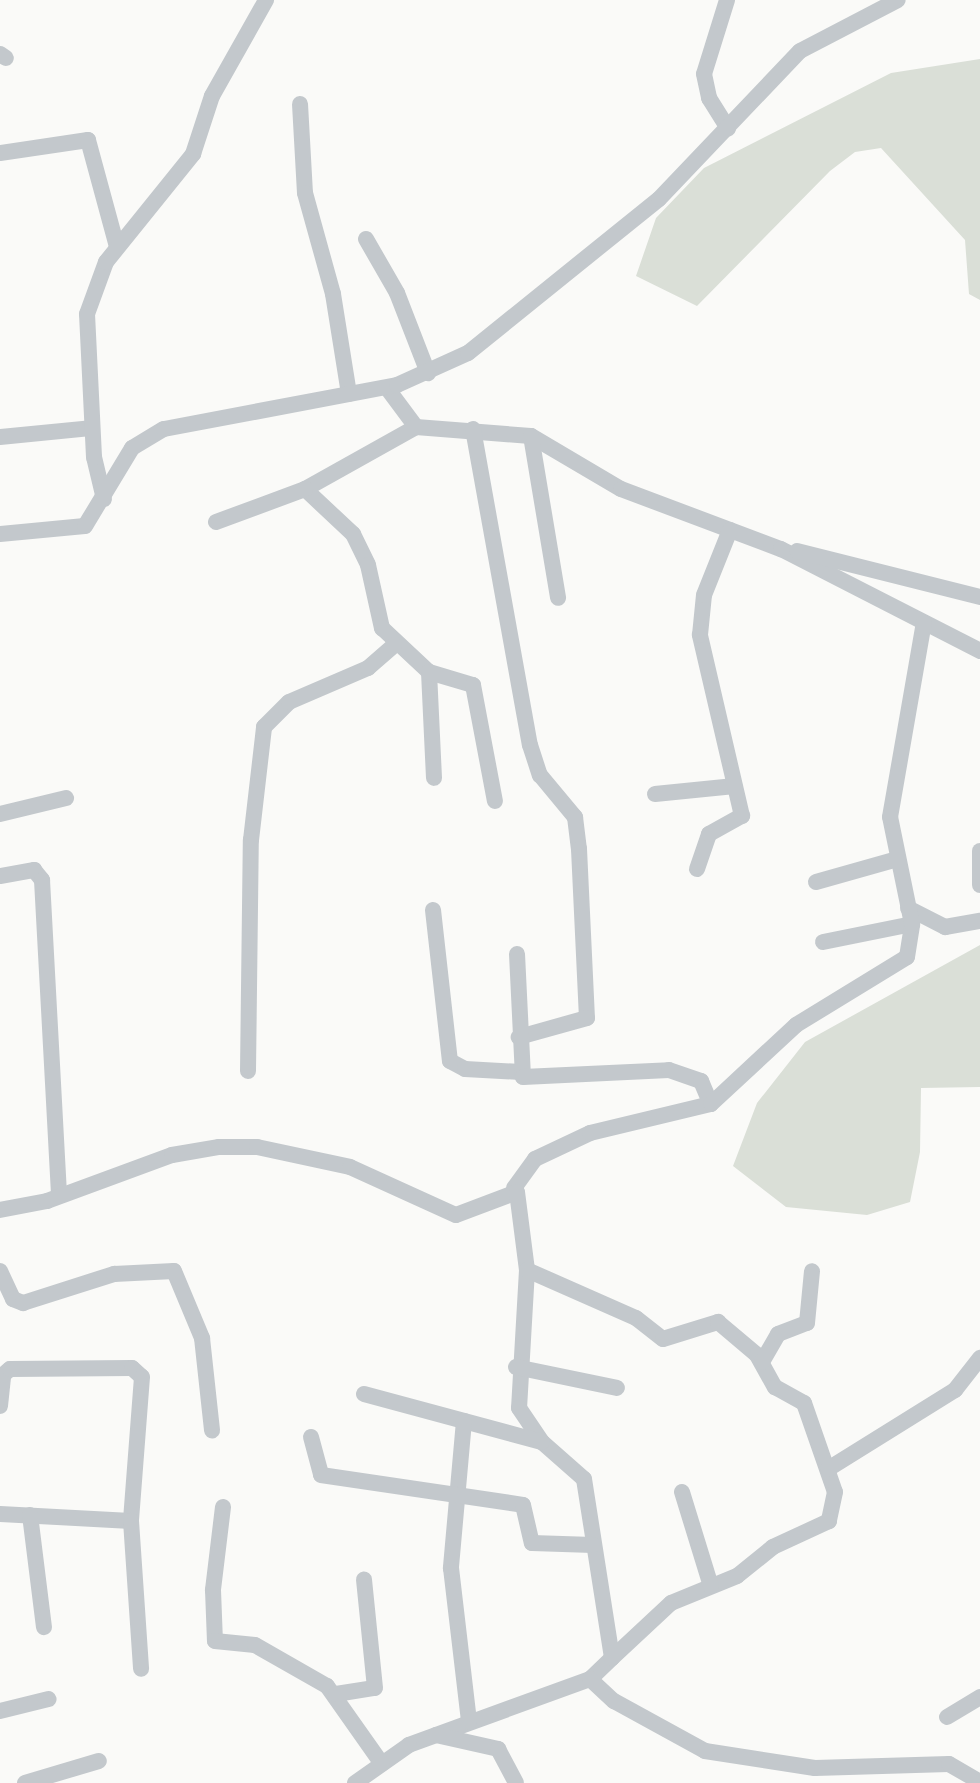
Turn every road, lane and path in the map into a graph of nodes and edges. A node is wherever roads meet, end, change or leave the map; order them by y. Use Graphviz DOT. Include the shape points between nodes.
graph roads {
  1 [pos="266,0"];
  2 [pos="727,0"];
  3 [pos="898,0"];
  4 [pos="300,104"];
  5 [pos="728,129"];
  6 [pos="0,153"];
  7 [pos="366,239"];
  8 [pos="117,247"];
  9 [pos="428,373"];
  10 [pos="387,388"];
  11 [pos="349,394"];
  12 [pos="407,416"];
  13 [pos="91,428"];
  14 [pos="472,429"];
  15 [pos="531,436"];
  16 [pos="0,437"];
  17 [pos="305,489"];
  18 [pos="104,499"];
  19 [pos="216,522"];
  20 [pos="730,530"];
  21 [pos="0,534"];
  22 [pos="781,549"];
  23 [pos="980,597"];
  24 [pos="558,598"];
  25 [pos="924,623"];
  26 [pos="394,645"];
  27 [pos="980,651"];
  28 [pos="429,672"];
  29 [pos="434,778"];
  30 [pos="735,786"];
  31 [pos="655,794"];
  32 [pos="66,798"];
  33 [pos="495,801"];
  34 [pos="0,814"];
  35 [pos="980,850"];
  36 [pos="894,860"];
  37 [pos="697,869"];
  38 [pos="0,876"];
  39 [pos="816,882"];
  40 [pos="980,885"];
  41 [pos="433,910"];
  42 [pos="910,916"];
  43 [pos="980,921"];
  44 [pos="824,942"];
  45 [pos="517,954"];
  46 [pos="519,1037"];
  47 [pos="248,1071"];
  48 [pos="521,1072"];
  49 [pos="711,1104"];
  50 [pos="514,1188"];
  51 [pos="59,1196"];
  52 [pos="0,1210"];
  53 [pos="527,1270"];
  54 [pos="0,1271"];
  55 [pos="812,1271"];
  56 [pos="980,1358"];
  57 [pos="762,1362"];
  58 [pos="516,1367"];
  59 [pos="617,1388"];
  60 [pos="364,1394"];
  61 [pos="0,1406"];
  62 [pos="464,1421"];
  63 [pos="212,1430"];
  64 [pos="311,1437"];
  65 [pos="542,1442"];
  66 [pos="828,1469"];
  67 [pos="682,1492"];
  68 [pos="456,1498"];
  69 [pos="223,1507"];
  70 [pos="0,1514"];
  71 [pos="30,1515"];
  72 [pos="131,1521"];
  73 [pos="593,1545"];
  74 [pos="364,1580"];
  75 [pos="711,1586"];
  76 [pos="44,1627"];
  77 [pos="612,1658"];
  78 [pos="141,1669"];
  79 [pos="590,1679"];
  80 [pos="336,1694"];
  81 [pos="980,1697"];
  82 [pos="49,1699"];
  83 [pos="0,1711"];
  84 [pos="947,1717"];
  85 [pos="469,1722"];
  86 [pos="436,1735"];
  87 [pos="99,1761"];
  88 [pos="382,1764"];
  89 [pos="974,1768"];
  90 [pos="980,1782"];
  91 [pos="26,1783"];
  92 [pos="355,1783"];
  93 [pos="516,1783"];
  1 -- 8 [label="street" via="212,96 193,153"];
  2 -- 5 [label="street" via="704,74"];
  3 -- 5 [label="street" via="800,51"];
  4 -- 11 [label="street" via="305,193 333,294"];
  5 -- 9 [label="street" via="659,200 530,306 468,353"];
  6 -- 8 [label="street" via="88,140"];
  7 -- 9 [label="street" via="397,293"];
  8 -- 13 [label="street" via="87,314"];
  9 -- 10 [label="street"];
  10 -- 11 [label="street"];
  10 -- 12 [label="street"];
  11 -- 18 [label="street" via="164,429 132,448"];
  12 -- 14 [label="street"];
  12 -- 17 [label="street"];
  13 -- 16 [label="street"];
  13 -- 18 [label="street"];
  14 -- 15 [label="street"];
  14 -- 46 [label="street" via="530,745 540,775 575,817 579,849 587,1018"];
  15 -- 20 [label="street" via="621,489"];
  15 -- 24 [label="street"];
  17 -- 19 [label="street"];
  17 -- 26 [label="street" via="361,548 374,612"];
  18 -- 21 [label="street" via="85,526"];
  20 -- 22 [label="street"];
  20 -- 30 [label="street" via="699,623 712,705"];
  22 -- 23 [label="street"];
  22 -- 25 [label="street"];
  25 -- 27 [label="street"];
  25 -- 36 [label="street" via="891,803"];
  26 -- 28 [label="street"];
  26 -- 47 [label="street" via="368,668 281,708 261,737 251,840"];
  28 -- 29 [label="street"];
  28 -- 33 [label="street" via="473,685"];
  30 -- 31 [label="street"];
  30 -- 37 [label="street" via="741,819 709,834"];
  32 -- 34 [label="street"];
  35 -- 40 [label="street"];
  36 -- 39 [label="street"];
  36 -- 42 [label="street"];
  38 -- 51 [label="street" via="34,870 42,880"];
  41 -- 48 [label="street" via="450,1061 465,1069"];
  42 -- 43 [label="street" via="945,927"];
  42 -- 44 [label="street"];
  42 -- 49 [label="street" via="907,957 796,1025"];
  45 -- 46 [label="street"];
  46 -- 48 [label="street"];
  48 -- 49 [label="street" via="533,1080 684,1072 701,1081"];
  49 -- 50 [label="street" via="590,1133 535,1159"];
  50 -- 51 [label="street" via="456,1216 349,1167 257,1147 219,1147 120,1170"];
  50 -- 53 [label="street"];
  51 -- 52 [label="street"];
  53 -- 57 [label="street" via="636,1318 663,1339 718,1322"];
  53 -- 58 [label="street"];
  54 -- 63 [label="street" via="13,1300 23,1303 114,1274 174,1271 202,1338"];
  55 -- 57 [label="street" via="807,1323 778,1334"];
  56 -- 66 [label="street" via="955,1391"];
  57 -- 66 [label="street" via="775,1387 804,1403"];
  58 -- 59 [label="street"];
  58 -- 65 [label="street" via="519,1408"];
  60 -- 62 [label="street"];
  61 -- 72 [label="street" via="3,1375 10,1370 139,1370 141,1451"];
  62 -- 65 [label="street"];
  62 -- 68 [label="street"];
  64 -- 68 [label="street" via="321,1475"];
  65 -- 73 [label="street" via="584,1479"];
  66 -- 75 [label="street" via="836,1501 829,1521"];
  67 -- 75 [label="street"];
  68 -- 73 [label="street" via="525,1506 529,1539 538,1545"];
  68 -- 85 [label="street" via="451,1567"];
  69 -- 80 [label="street" via="213,1590 215,1641 277,1654"];
  70 -- 71 [label="street"];
  71 -- 72 [label="street"];
  71 -- 76 [label="street"];
  72 -- 78 [label="street"];
  73 -- 77 [label="street"];
  74 -- 80 [label="street" via="375,1688"];
  75 -- 77 [label="street" via="671,1603"];
  77 -- 79 [label="street"];
  79 -- 85 [label="street"];
  79 -- 89 [label="street" via="665,1732 722,1755 815,1768 931,1763"];
  80 -- 88 [label="street"];
  81 -- 84 [label="street"];
  82 -- 83 [label="street"];
  85 -- 86 [label="street"];
  86 -- 88 [label="street"];
  86 -- 93 [label="street" via="498,1749"];
  87 -- 91 [label="street"];
  88 -- 92 [label="street"];
  89 -- 90 [label="street"];
}
